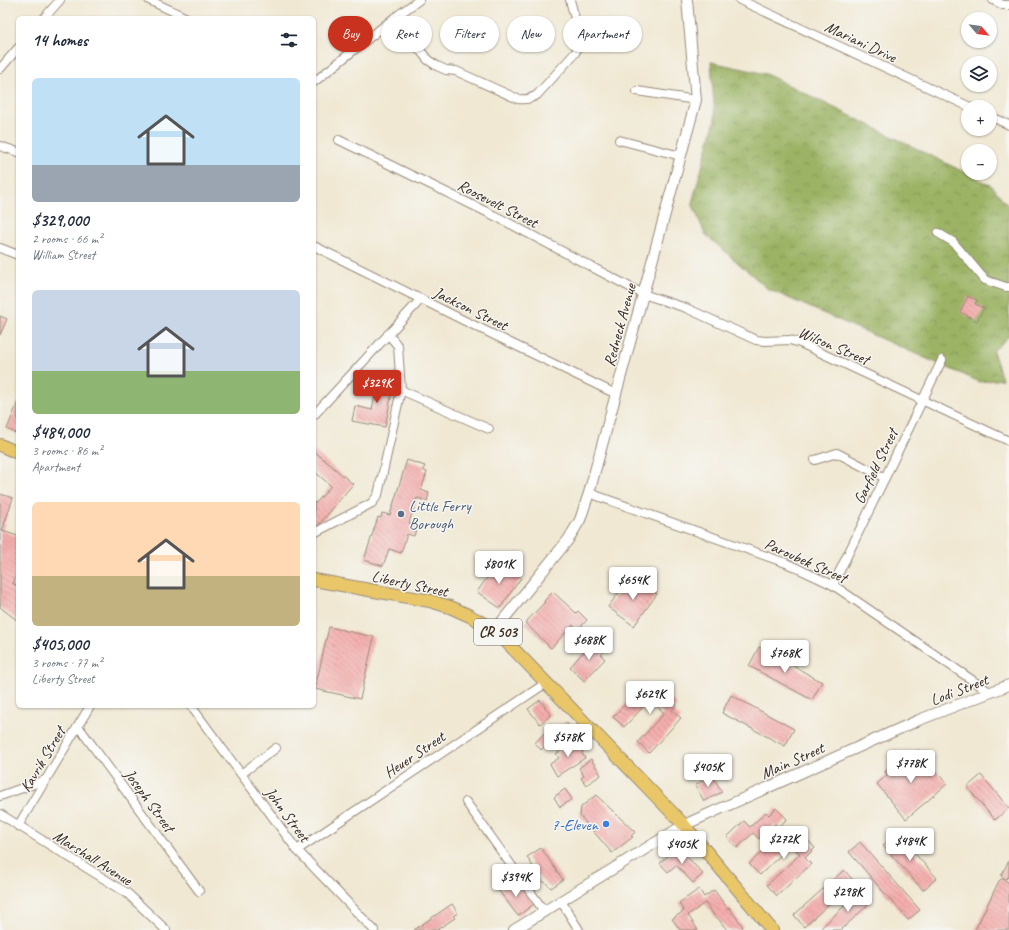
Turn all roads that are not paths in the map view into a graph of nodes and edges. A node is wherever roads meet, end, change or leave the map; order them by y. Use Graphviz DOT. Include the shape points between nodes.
graph roads {
  1 [pos="60,0"];
  2 [pos="149,0"];
  3 [pos="419,0"];
  4 [pos="570,0"];
  5 [pos="687,0"];
  6 [pos="740,0"];
  7 [pos="993,0"];
  8 [pos="1009,5"];
  9 [pos="46,16"];
  10 [pos="183,16"];
  11 [pos="397,16"];
  12 [pos="381,28"];
  13 [pos="16,50"];
  14 [pos="422,52"];
  15 [pos="0,69"];
  16 [pos="316,80"];
  17 [pos="636,91"];
  18 [pos="696,100"];
  19 [pos="961,103"];
  20 [pos="997,119"];
  21 [pos="1009,125"];
  22 [pos="339,140"];
  23 [pos="619,140"];
  24 [pos="0,146"];
  25 [pos="16,151"];
  26 [pos="680,156"];
  27 [pos="938,233"];
  28 [pos="316,247"];
  29 [pos="0,248"];
  30 [pos="16,253"];
  31 [pos="1009,287"];
  32 [pos="643,294"];
  33 [pos="421,299"];
  34 [pos="388,334"];
  35 [pos="942,360"];
  36 [pos="401,390"];
  37 [pos="616,394"];
  38 [pos="923,400"];
  39 [pos="316,413"];
  40 [pos="489,429"];
  41 [pos="1009,441"];
  42 [pos="0,445"];
  43 [pos="16,452"];
  44 [pos="815,460"];
  45 [pos="885,478"];
  46 [pos="589,493"];
  47 [pos="316,532"];
  48 [pos="316,580"];
  49 [pos="833,585"];
  50 [pos="495,630"];
  51 [pos="546,683"];
  52 [pos="1009,685"];
  53 [pos="991,693"];
  54 [pos="89,708"];
  55 [pos="192,708"];
  56 [pos="919,720"];
  57 [pos="78,726"];
  58 [pos="276,748"];
  59 [pos="241,774"];
  60 [pos="45,780"];
  61 [pos="0,796"];
  62 [pos="466,802"];
  63 [pos="0,814"];
  64 [pos="684,825"];
  65 [pos="18,826"];
  66 [pos="297,850"];
  67 [pos="200,891"];
  68 [pos="561,901"];
  69 [pos="544,911"];
  70 [pos="166,930"];
  71 [pos="374,930"];
  72 [pos="514,930"];
  73 [pos="580,930"];
  74 [pos="772,930"];
  1 -- 9 [label="street"];
  2 -- 10 [label="street"];
  3 -- 11 [label="street"];
  4 -- 14 [label="street" via="580,37 579,45 532,98 518,99 456,71 446,70 428,60"];
  5 -- 18 [label="street, Redneck Avenue"];
  6 -- 19 [label="street, Mariani Drive"];
  7 -- 8 [label="street"];
  12 -- 16 [label="street"];
  13 -- 15 [label="street"];
  17 -- 18 [label="street"];
  18 -- 26 [label="street, Redneck Avenue"];
  20 -- 21 [label="street"];
  22 -- 32 [label="street, Roosevelt Street" via="501,219"];
  23 -- 26 [label="street"];
  24 -- 25 [label="street"];
  26 -- 32 [label="street, Redneck Avenue"];
  27 -- 31 [label="street" via="953,242 985,280"];
  28 -- 33 [label="street, Jackson Street"];
  29 -- 30 [label="street"];
  32 -- 37 [label="street, Redneck Avenue"];
  32 -- 38 [label="street, Wilson Street" via="686,308 756,340 790,340 800,343"];
  33 -- 34 [label="street"];
  33 -- 37 [label="street, Jackson Street"];
  34 -- 36 [label="street" via="398,346"];
  34 -- 39 [label="street"];
  35 -- 38 [label="street, Garfield Street"];
  36 -- 40 [label="street"];
  36 -- 47 [label="street" via="378,495 372,503"];
  37 -- 46 [label="street, Redneck Avenue"];
  38 -- 41 [label="street, Wilson Street"];
  38 -- 45 [label="street, Garfield Street"];
  42 -- 43 [label="main road"];
  44 -- 45 [label="street" via="837,453"];
  45 -- 49 [label="street, Garfield Street"];
  46 -- 49 [label="street, Paroubek Street" via="786,563"];
  46 -- 50 [label="street, Redneck Avenue" via="580,520 568,540"];
  48 -- 50 [label="main road, Liberty Street / CR 503" via="430,601 470,616"];
  49 -- 53 [label="street, Paroubek Street"];
  50 -- 51 [label="main road, Liberty Street / CR 503"];
  51 -- 64 [label="main road, Liberty Street / CR 503"];
  51 -- 66 [label="street, Heuer Street"];
  52 -- 53 [label="street, Lodi Street"];
  53 -- 56 [label="street, Lodi Street"];
  54 -- 57 [label="street, Kavrik Street"];
  55 -- 59 [label="street, John Street"];
  56 -- 64 [label="street, Main Street"];
  57 -- 60 [label="street, Kavrik Street"];
  57 -- 67 [label="street, Joseph Street"];
  58 -- 59 [label="street"];
  59 -- 66 [label="street, John Street"];
  60 -- 61 [label="street"];
  60 -- 65 [label="street, Kavrik Street"];
  62 -- 69 [label="street"];
  63 -- 65 [label="street, Marshall Avenue"];
  64 -- 68 [label="street, Main Street"];
  64 -- 74 [label="main road, Liberty Street / CR 503"];
  65 -- 70 [label="street, Marshall Avenue" via="126,893"];
  66 -- 71 [label="street, John Street"];
  68 -- 69 [label="street, Main Street"];
  68 -- 73 [label="street"];
  69 -- 72 [label="street, Main Street"];
}
